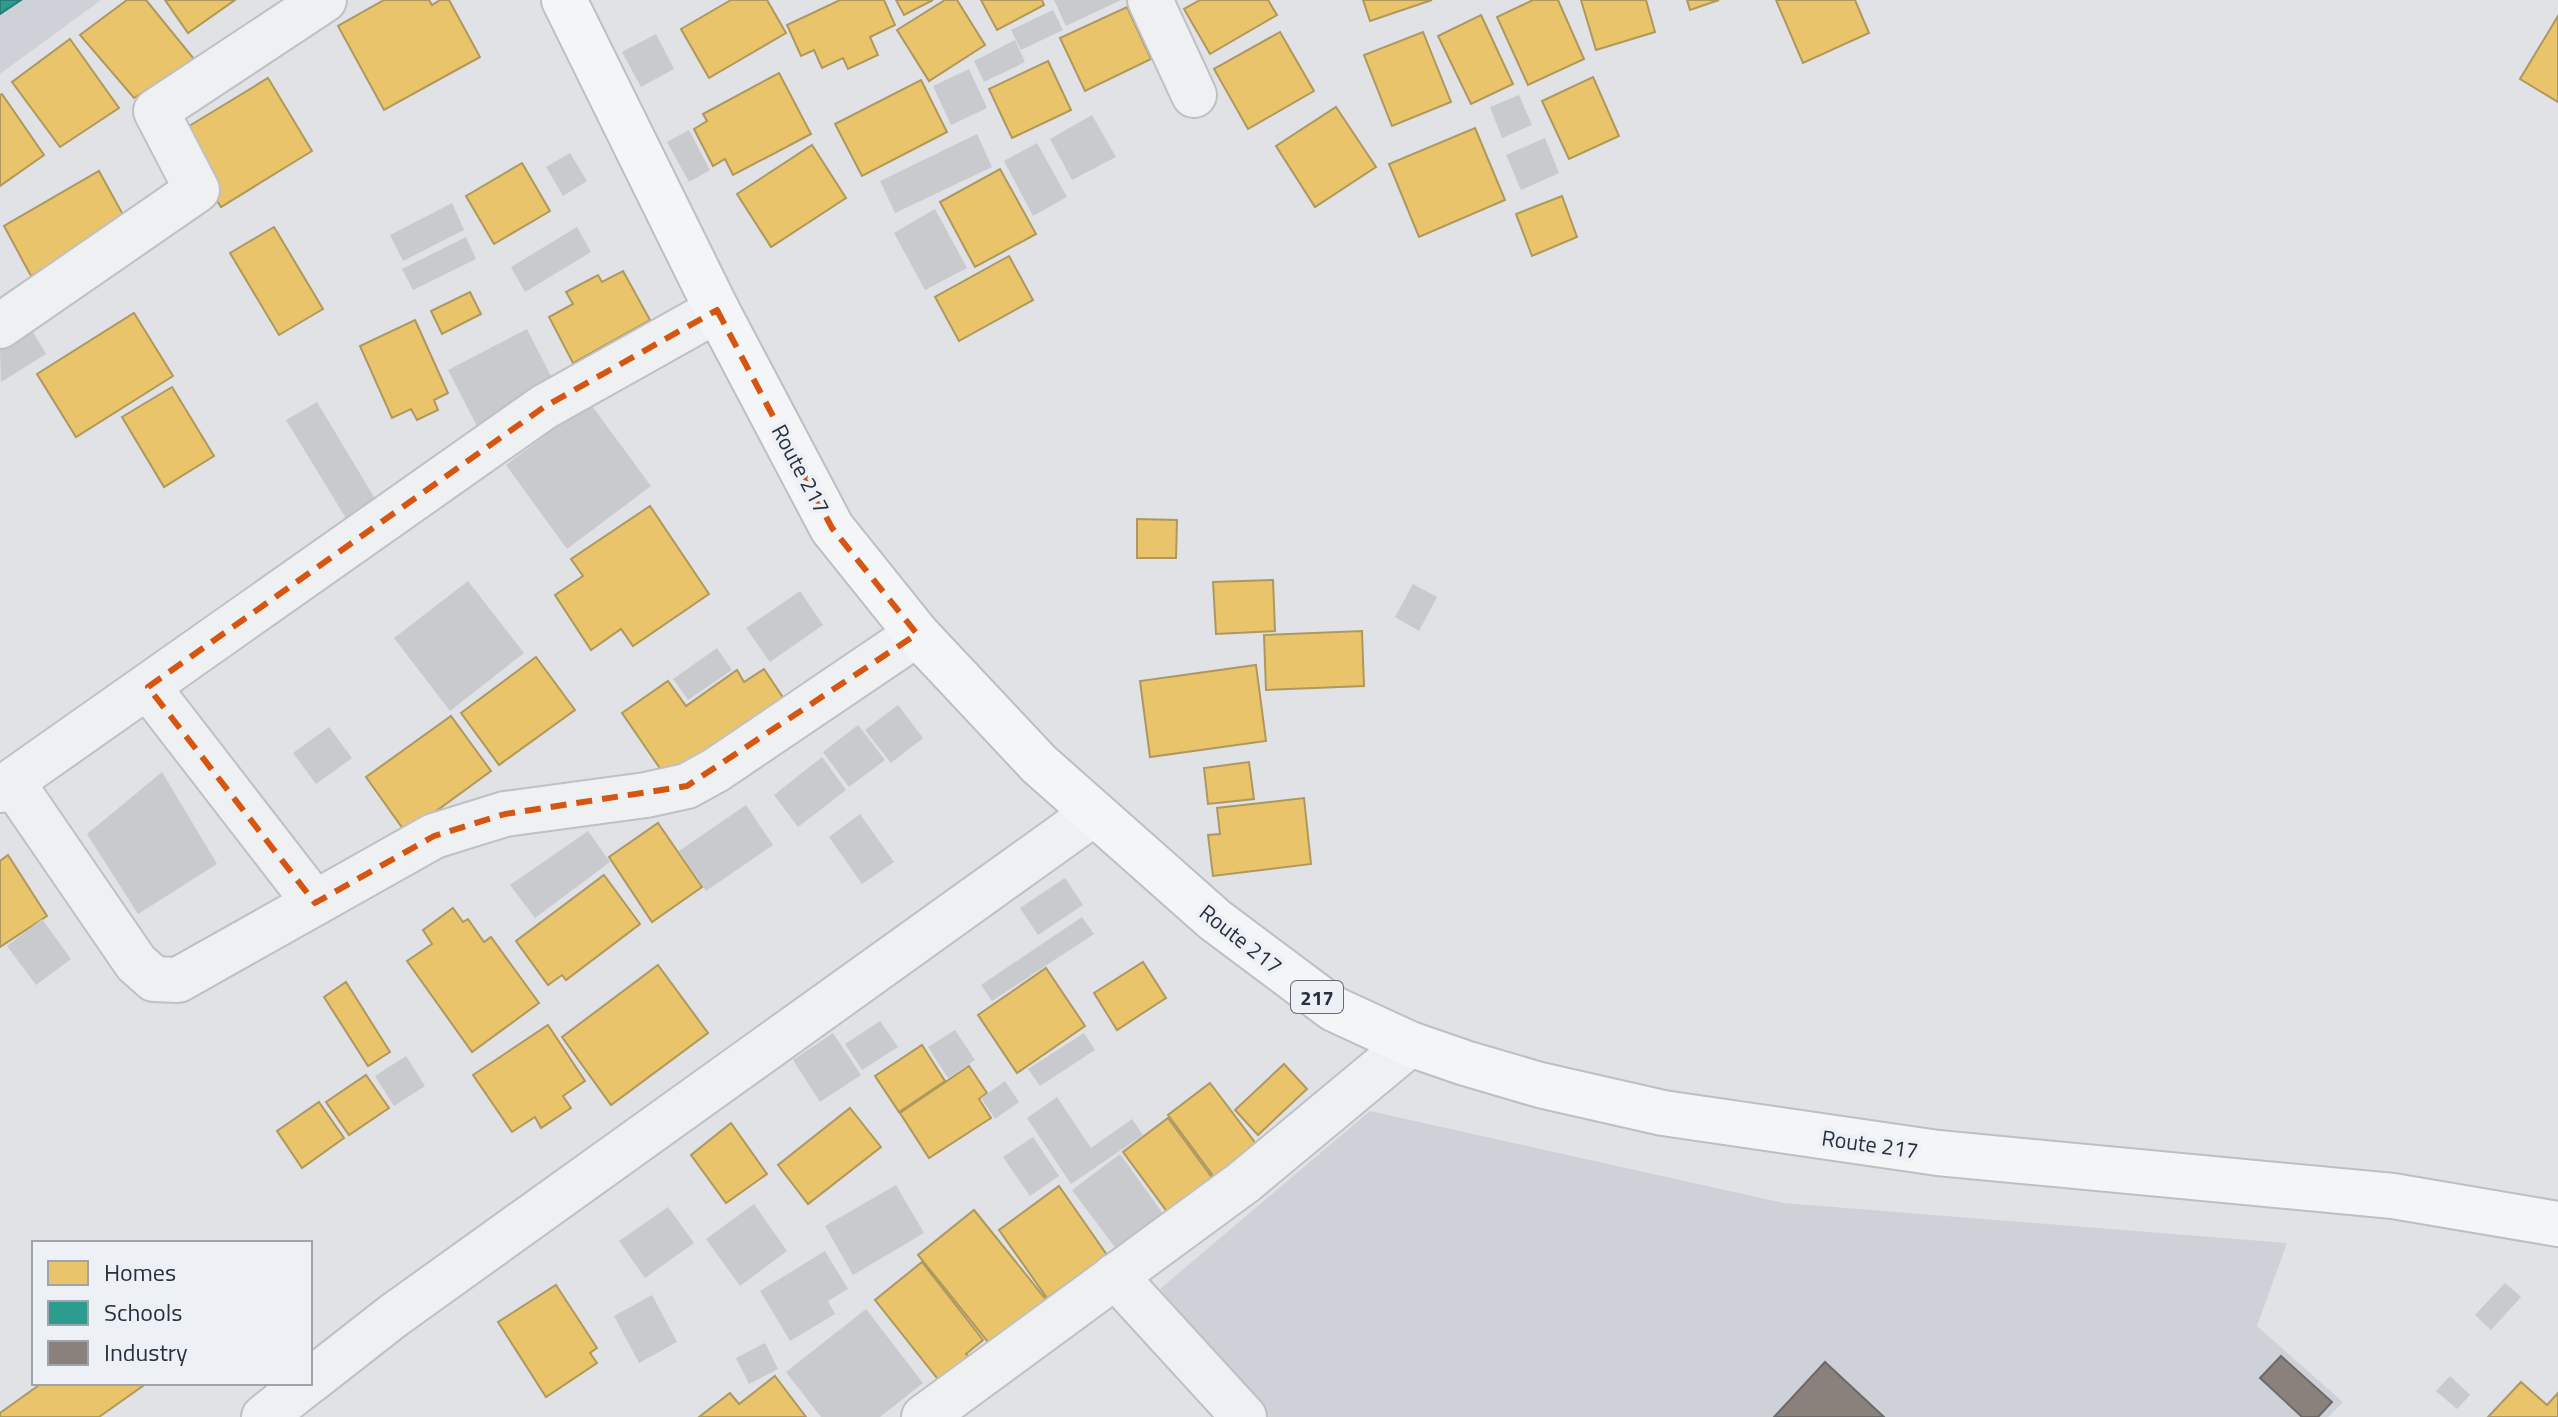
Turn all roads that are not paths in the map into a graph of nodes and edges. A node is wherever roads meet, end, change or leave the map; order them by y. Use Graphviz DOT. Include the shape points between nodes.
graph roads {
  1 [pos="324,0"];
  2 [pos="564,0"];
  3 [pos="1150,0"];
  4 [pos="1194,95"];
  5 [pos="717,310"];
  6 [pos="0,326"];
  7 [pos="917,634"];
  8 [pos="148,687"];
  9 [pos="6,786"];
  10 [pos="1093,814"];
  11 [pos="315,903"];
  12 [pos="1410,1044"];
  13 [pos="2558,1224"];
  14 [pos="1115,1276"];
  15 [pos="312,1380"];
  16 [pos="305,1385"];
  17 [pos="264,1417"];
  18 [pos="924,1417"];
  19 [pos="1244,1417"];
  1 -- 6 [label="street" via="156,111 197,190"];
  2 -- 5 [label="main road, Route 217 / 217"];
  3 -- 4 [label="street"];
  5 -- 7 [label="main road, Route 217 / 217" via="832,528"];
  5 -- 8 [label="street" via="544,407"];
  7 -- 10 [label="main road, Route 217 / 217"];
  7 -- 11 [label="street" via="687,786 505,814 434,836"];
  8 -- 9 [label="street"];
  8 -- 11 [label="street"];
  9 -- 11 [label="street" via="136,963 154,979 178,980"];
  10 -- 12 [label="main road, Route 217 / 217" via="1215,920 1322,1001"];
  10 -- 15 [label="street" via="393,1316"];
  12 -- 13 [label="main road, Route 217 / 217" via="1556,1088 1663,1113 1793,1134 2393,1196"];
  12 -- 14 [label="street" via="1244,1182"];
  14 -- 18 [label="street"];
  14 -- 19 [label="street"];
  16 -- 17 [label="street"];
}
